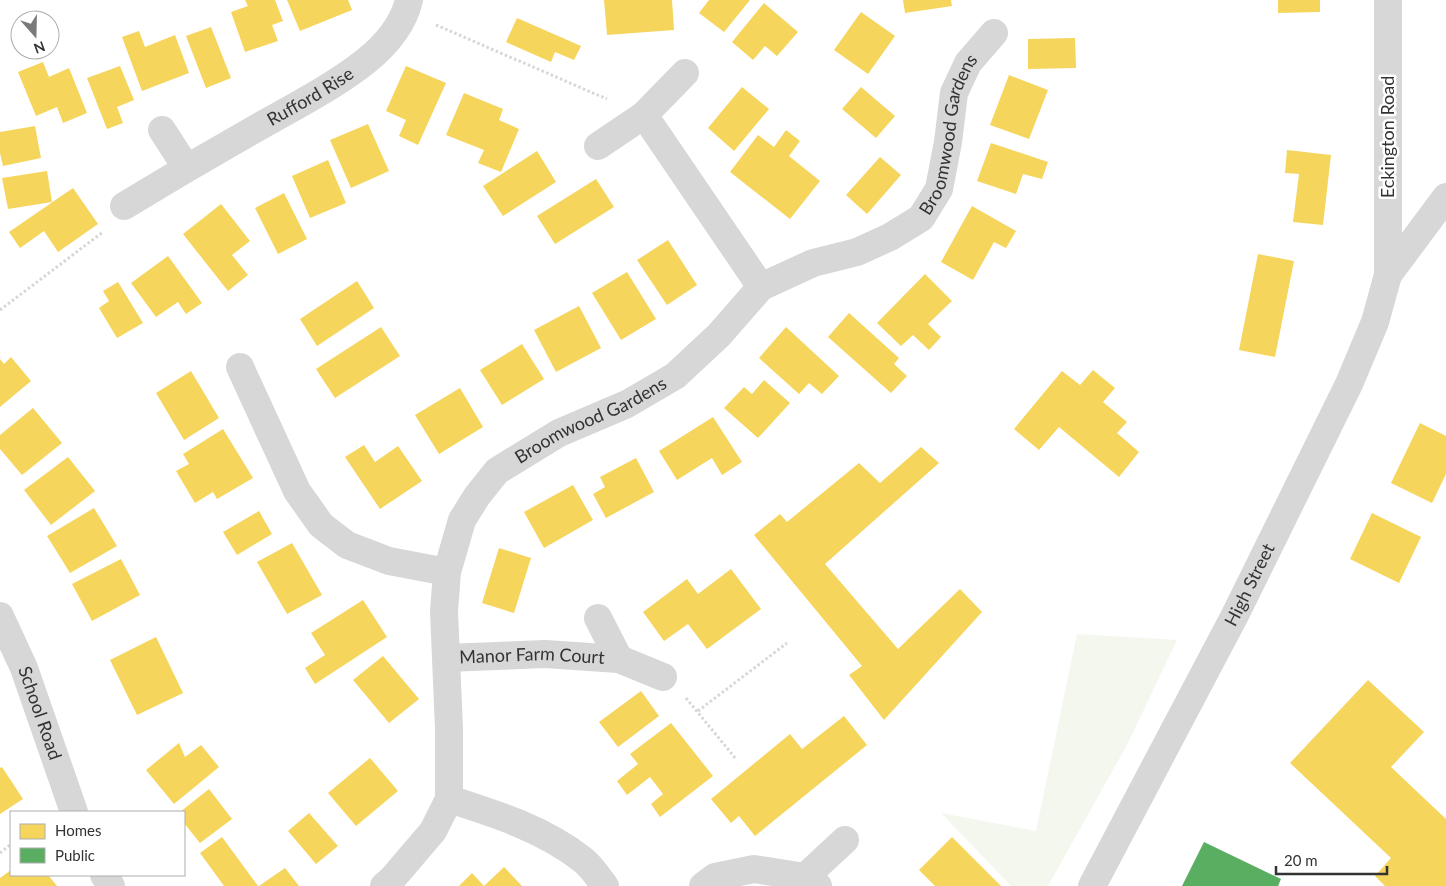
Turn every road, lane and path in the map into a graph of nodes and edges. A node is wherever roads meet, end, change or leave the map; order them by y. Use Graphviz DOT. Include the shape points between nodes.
graph roads {
  1 [pos="1388,0"];
  2 [pos="408,6"];
  3 [pos="994,33"];
  4 [pos="684,73"];
  5 [pos="644,115"];
  6 [pos="162,130"];
  7 [pos="598,146"];
  8 [pos="186,167"];
  9 [pos="1446,197"];
  10 [pos="124,206"];
  11 [pos="1388,274"];
  12 [pos="761,287"];
  13 [pos="0,310"];
  14 [pos="240,367"];
  15 [pos="447,572"];
  16 [pos="0,616"];
  17 [pos="598,618"];
  18 [pos="787,643"];
  19 [pos="446,658"];
  20 [pos="619,659"];
  21 [pos="663,678"];
  22 [pos="698,711"];
  23 [pos="736,760"];
  24 [pos="449,799"];
  25 [pos="74,811"];
  26 [pos="845,840"];
  27 [pos="10,845"];
  28 [pos="0,853"];
  29 [pos="811,881"];
  30 [pos="384,886"];
  31 [pos="605,886"];
  32 [pos="703,886"];
  33 [pos="1092,886"];
  1 -- 11 [label="street, Eckington Road"];
  2 -- 5 [label="path"];
  2 -- 8 [label="street, Rufford Rise" via="392,37 366,61 313,96"];
  3 -- 12 [label="street, Broomwood Gardens" via="968,63 954,93 939,189 921,218 856,252 813,263"];
  4 -- 5 [label="street"];
  5 -- 7 [label="street"];
  5 -- 12 [label="street"];
  6 -- 8 [label="street"];
  8 -- 10 [label="street, Rufford Rise"];
  9 -- 11 [label="street"];
  10 -- 13 [label="path" via="109,228"];
  11 -- 33 [label="street, High Street" via="1375,322 1349,384 1234,615"];
  12 -- 15 [label="street, Broomwood Gardens" via="719,335 675,376 627,404 560,433 497,471 476,496 462,520"];
  14 -- 15 [label="street" via="297,491 322,525 347,545 388,562"];
  15 -- 19 [label="street, Broomwood Gardens" via="444,611"];
  16 -- 25 [label="street, School Road" via="24,668"];
  17 -- 20 [label="street, Manor Farm Court"];
  18 -- 22 [label="path"];
  19 -- 20 [label="street, Manor Farm Court" via="546,654"];
  19 -- 24 [label="street, Broomwood Gardens"];
  20 -- 21 [label="street, Manor Farm Court"];
  21 -- 22 [label="path"];
  22 -- 23 [label="path"];
  24 -- 30 [label="street, Broomwood Gardens" via="433,831"];
  24 -- 31 [label="street" via="513,820 552,840 584,860"];
  26 -- 29 [label="street"];
  27 -- 28 [label="path"];
  29 -- 32 [label="street" via="754,869 715,877"];
}
